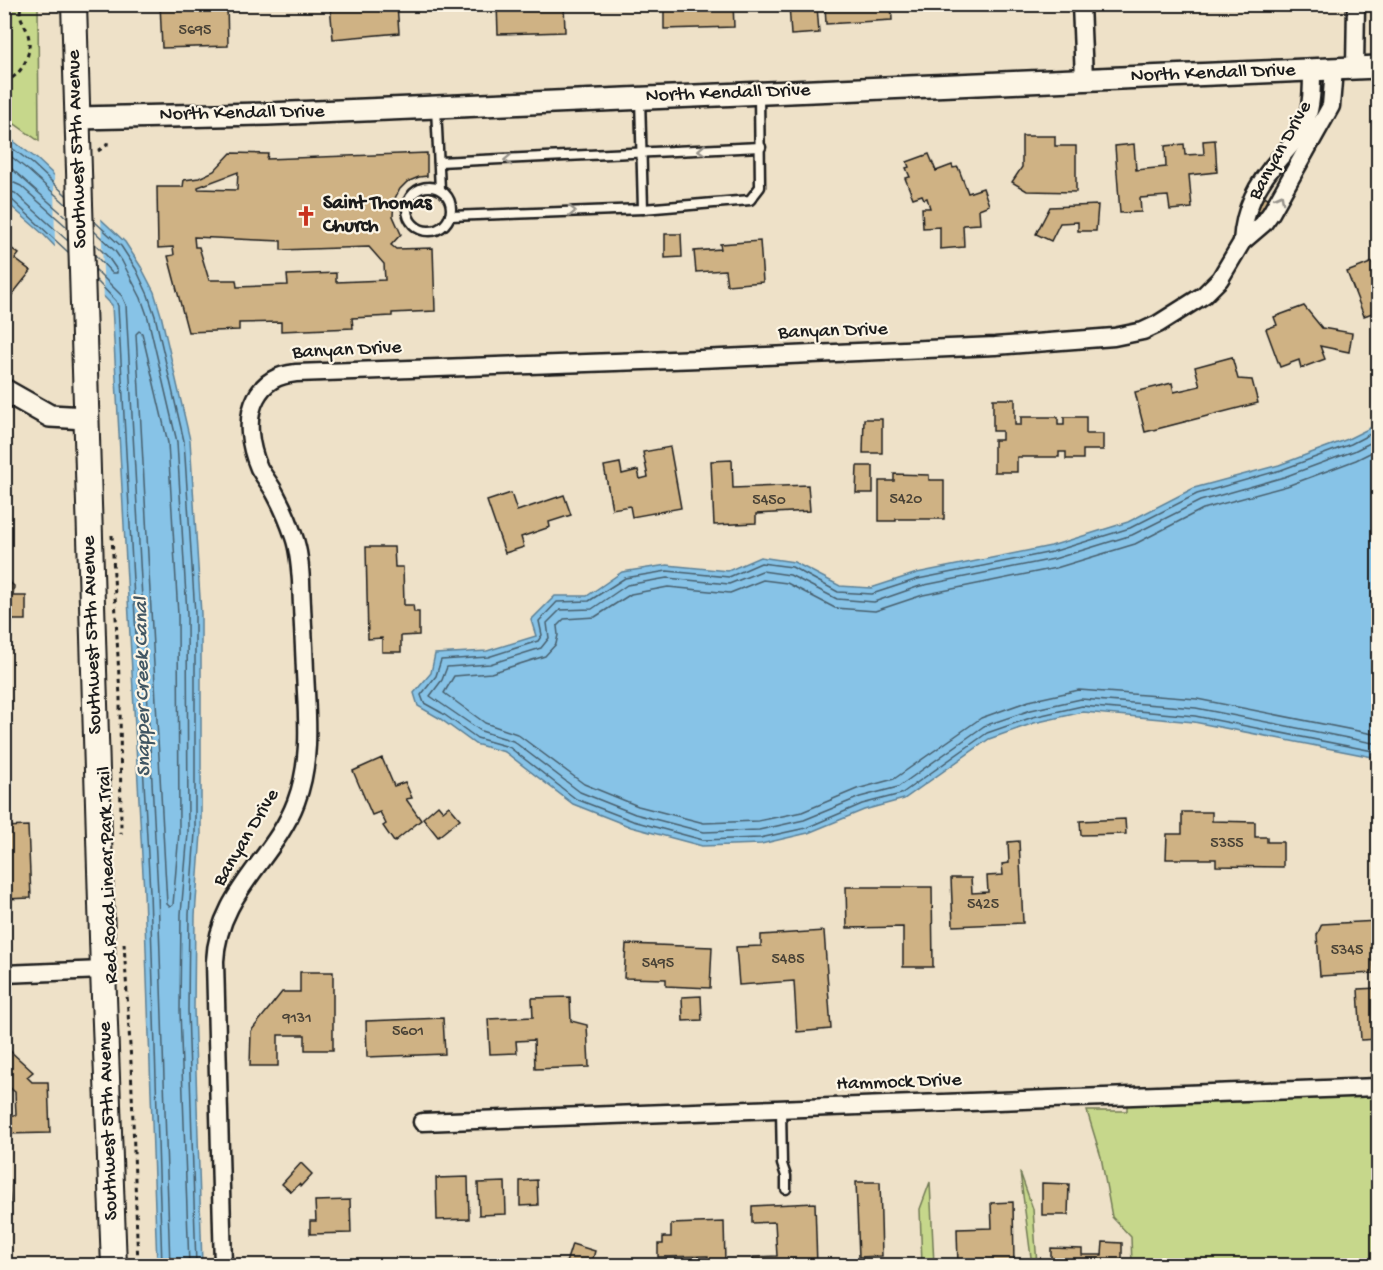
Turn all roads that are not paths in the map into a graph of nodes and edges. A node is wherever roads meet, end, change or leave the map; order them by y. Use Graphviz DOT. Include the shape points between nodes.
graph roads {
  1 [pos="74,4"];
  2 [pos="1081,4"];
  3 [pos="1356,4"];
  4 [pos="1378,67"];
  5 [pos="1356,68"];
  6 [pos="1334,69"];
  7 [pos="1312,70"];
  8 [pos="1084,79"];
  9 [pos="759,93"];
  10 [pos="640,97"];
  11 [pos="436,107"];
  12 [pos="77,118"];
  13 [pos="761,147"];
  14 [pos="642,154"];
  15 [pos="439,162"];
  16 [pos="440,189"];
  17 [pos="643,209"];
  18 [pos="450,216"];
  19 [pos="1242,242"];
  20 [pos="4,390"];
  21 [pos="86,418"];
  22 [pos="103,970"];
  23 [pos="4,974"];
  24 [pos="1378,1087"];
  25 [pos="781,1109"];
  26 [pos="422,1122"];
  27 [pos="786,1189"];
  28 [pos="114,1266"];
  29 [pos="223,1266"];
  1 -- 12 [label="main road, Southwest 57th Avenue"];
  2 -- 8 [label="street"];
  3 -- 5 [label="street"];
  4 -- 5 [label="street, North Kendall Drive"];
  5 -- 6 [label="street, North Kendall Drive"];
  6 -- 7 [label="street, North Kendall Drive"];
  19 -- 6 [label="street, Banyan Drive, one-way" via="1271,213 1329,111"];
  7 -- 8 [label="street, North Kendall Drive"];
  7 -- 19 [label="street, Banyan Drive" via="1306,122 1250,202"];
  8 -- 9 [label="street, North Kendall Drive"];
  9 -- 10 [label="street, North Kendall Drive"];
  9 -- 13 [label="lane"];
  10 -- 11 [label="street, North Kendall Drive"];
  10 -- 14 [label="lane"];
  11 -- 12 [label="street, North Kendall Drive"];
  11 -- 15 [label="lane"];
  12 -- 21 [label="main road, Southwest 57th Avenue"];
  13 -- 14 [label="lane, one-way"];
  13 -- 17 [label="lane" via="760,187 750,200"];
  14 -- 15 [label="lane, one-way"];
  14 -- 17 [label="lane"];
  15 -- 16 [label="lane"];
  16 -- 18 [label="lane" via="449,198"];
  16 -- 18 [label="lane" via="418,190 408,202 408,217 418,228 434,231"];
  18 -- 17 [label="lane, one-way"];
  19 -- 29 [label="street, Banyan Drive" via="1220,279 1191,304 1143,331 1099,340 711,359 296,373 282,375 265,385 251,409 250,436 259,468 294,537 299,559 308,735 293,808 243,883 217,940"];
  20 -- 21 [label="street" via="50,416"];
  21 -- 22 [label="main road, Southwest 57th Avenue"];
  22 -- 23 [label="street"];
  22 -- 28 [label="main road, Southwest 57th Avenue"];
  24 -- 25 [label="street, Hammock Drive"];
  25 -- 26 [label="street, Hammock Drive"];
  25 -- 27 [label="lane"];
}
